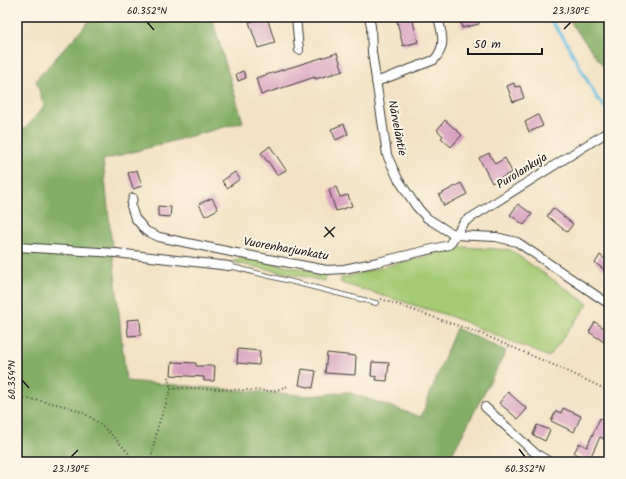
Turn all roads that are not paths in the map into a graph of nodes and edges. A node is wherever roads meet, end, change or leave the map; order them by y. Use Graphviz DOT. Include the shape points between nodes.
graph roads {
  1 [pos="296,17"];
  2 [pos="369,17"];
  3 [pos="438,17"];
  4 [pos="299,50"];
  5 [pos="376,82"];
  6 [pos="606,133"];
  7 [pos="133,198"];
  8 [pos="454,235"];
  9 [pos="17,247"];
  10 [pos="229,266"];
  11 [pos="376,303"];
  12 [pos="609,304"];
  13 [pos="485,407"];
  14 [pos="550,462"];
  1 -- 4 [label="street"];
  2 -- 5 [label="street, Närveläntie"];
  3 -- 5 [label="street" via="442,46 434,60"];
  5 -- 8 [label="street, Närveläntie" via="387,155 398,179 427,218"];
  6 -- 8 [label="street, Purolankuja" via="464,222"];
  7 -- 8 [label="street, Vuorenharjunkatu" via="131,206 135,218 146,231 159,237 327,270 378,262 449,244"];
  8 -- 12 [label="street, Närveläntie" via="496,237 517,242"];
  9 -- 10 [label="street" via="116,253"];
  10 -- 11 [label="lane"];
  13 -- 14 [label="street" via="535,453"];
}
